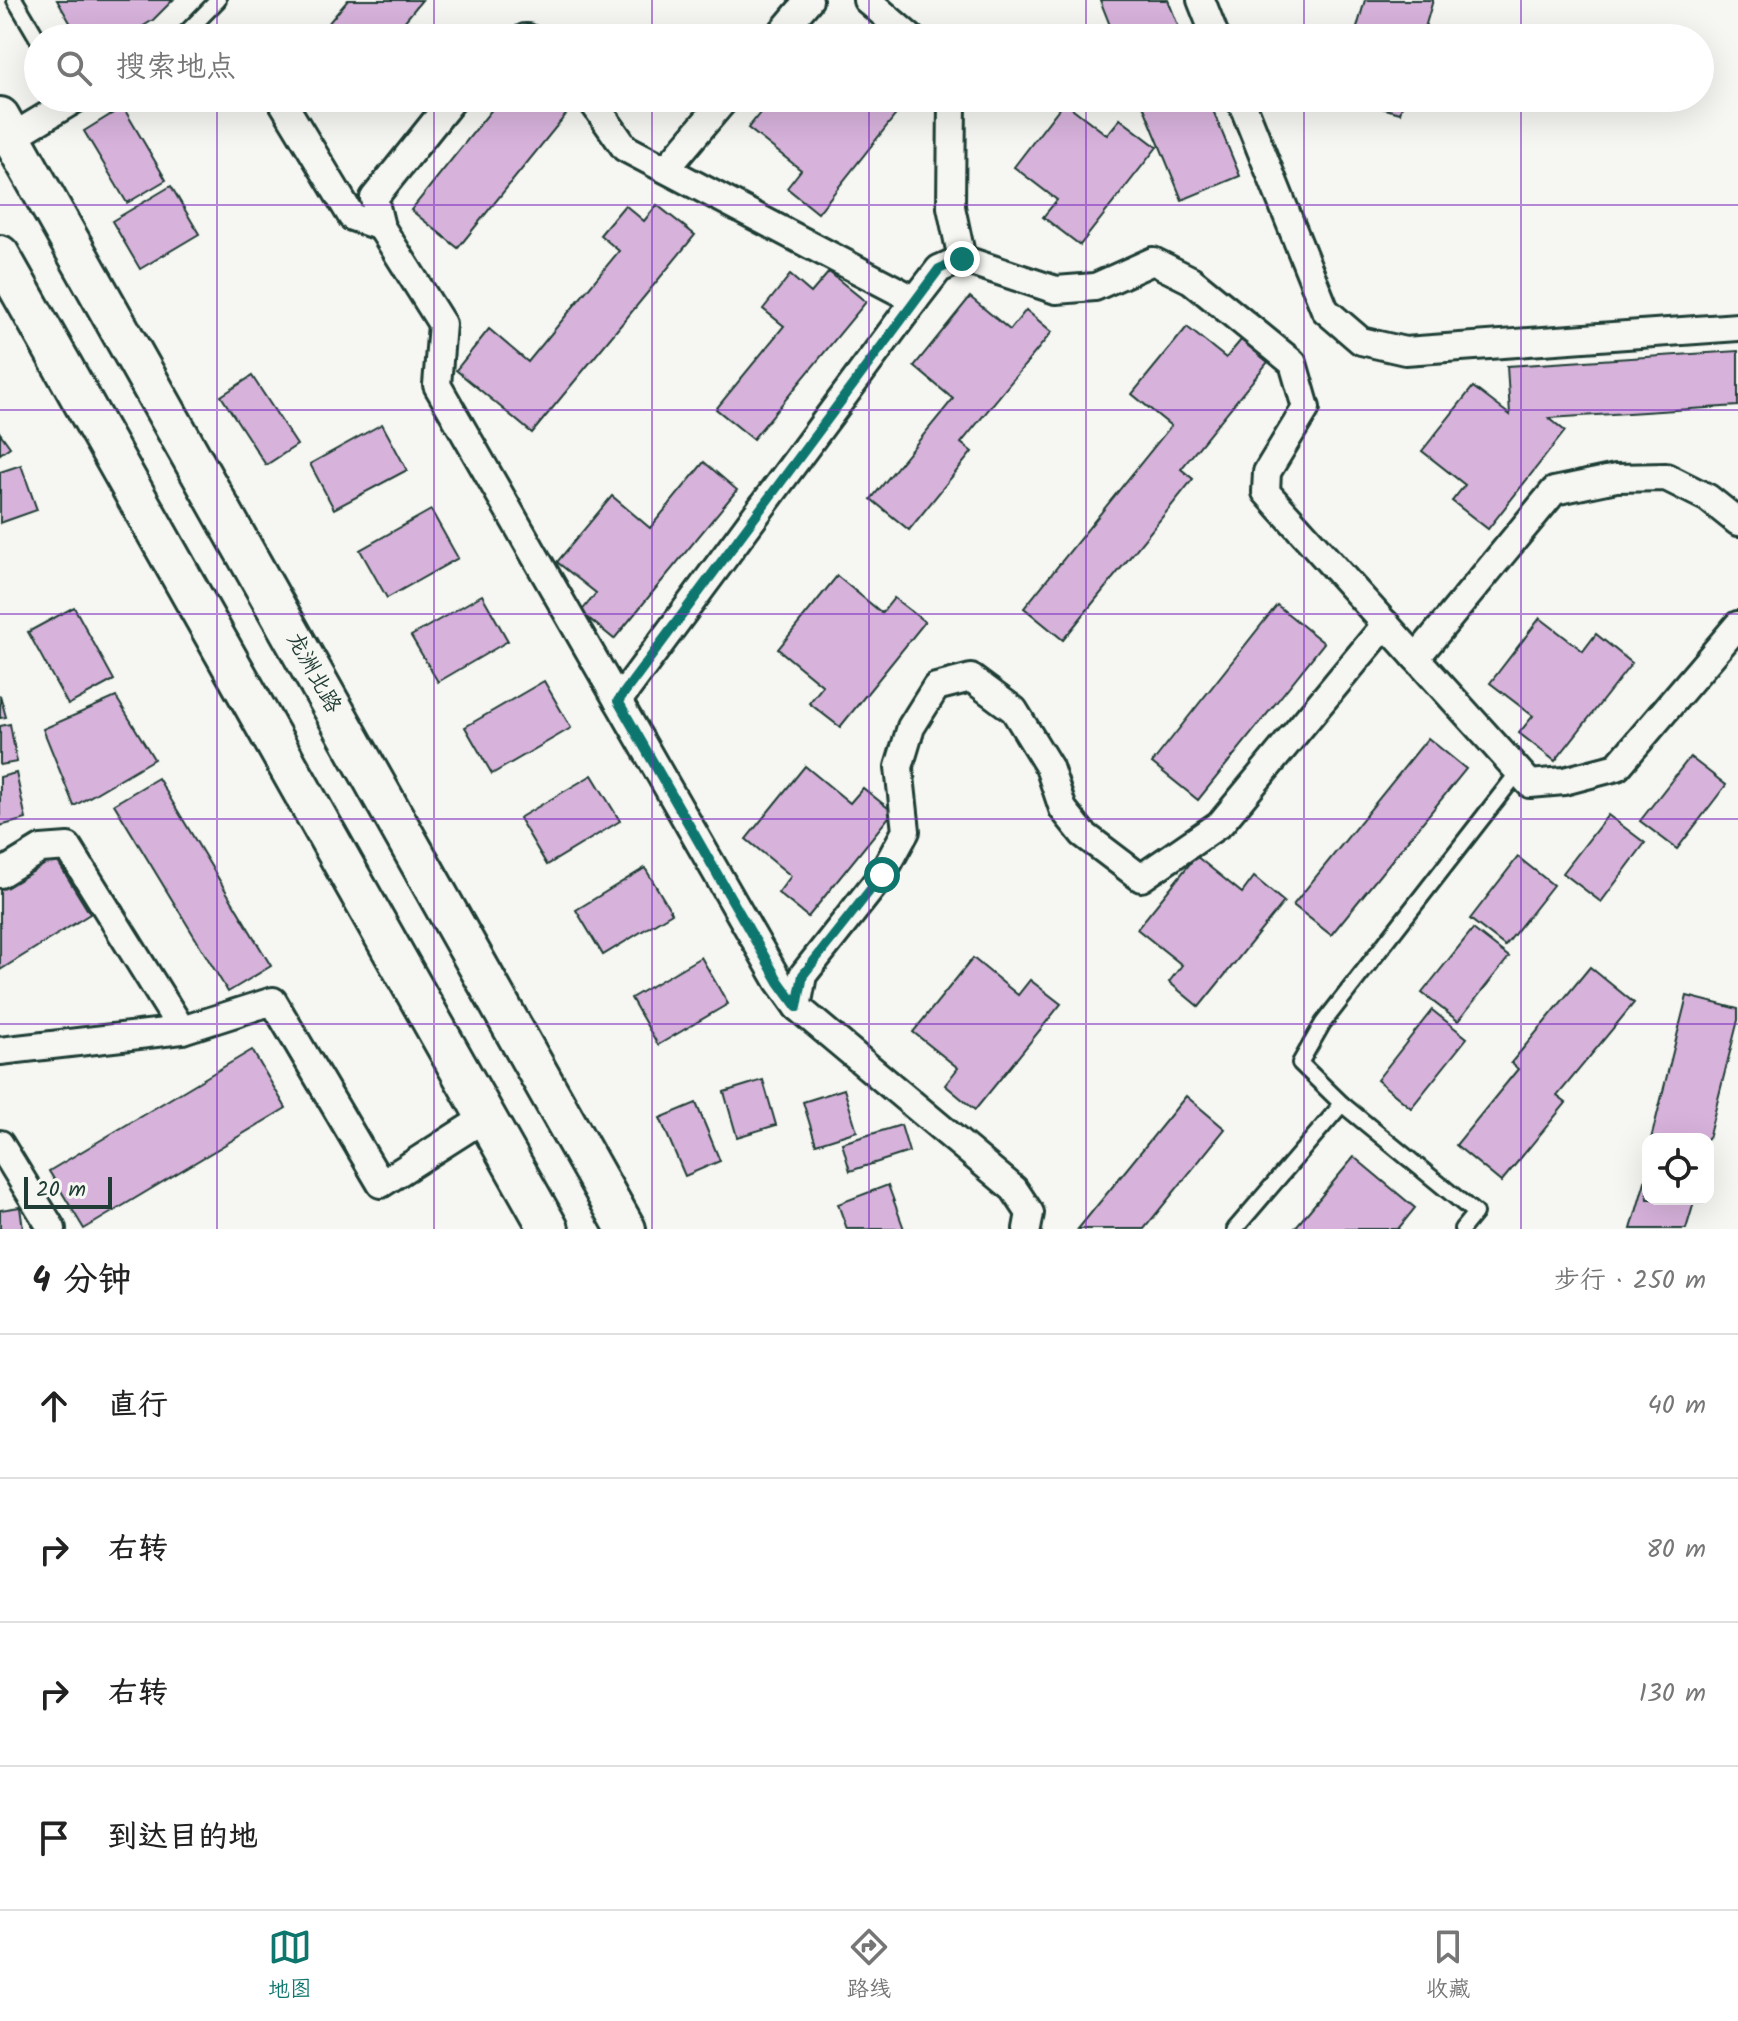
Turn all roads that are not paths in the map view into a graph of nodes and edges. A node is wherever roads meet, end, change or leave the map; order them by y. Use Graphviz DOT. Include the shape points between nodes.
graph roads {
  1 [pos="15,0"];
  2 [pos="218,0"];
  3 [pos="809,0"];
  4 [pos="867,0"];
  5 [pos="1201,0"];
  6 [pos="29,24"];
  7 [pos="195,24"];
  8 [pos="789,24"];
  9 [pos="895,24"];
  10 [pos="1210,24"];
  11 [pos="43,112"];
  12 [pos="288,112"];
  13 [pos="443,112"];
  14 [pos="600,112"];
  15 [pos="714,112"];
  16 [pos="952,112"];
  17 [pos="1246,112"];
  18 [pos="6,127"];
  19 [pos="666,169"];
  20 [pos="381,227"];
  21 [pos="0,255"];
  22 [pos="962,259"];
  23 [pos="915,300"];
  24 [pos="1738,327"];
  25 [pos="1738,522"];
  26 [pos="1386,624"];
  27 [pos="1738,625"];
  28 [pos="1416,658"];
  29 [pos="618,701"];
  30 [pos="1519,771"];
  31 [pos="0,874"];
  32 [pos="797,1007"];
  33 [pos="182,1030"];
  34 [pos="0,1051"];
  35 [pos="1342,1104"];
  36 [pos="486,1117"];
  37 [pos="0,1144"];
  38 [pos="52,1229"];
  39 [pos="549,1229"];
  40 [pos="626,1229"];
  41 [pos="1027,1229"];
  42 [pos="1235,1229"];
  43 [pos="1462,1229"];
  1 -- 6 [label="lane"];
  2 -- 7 [label="lane"];
  3 -- 8 [label="street"];
  4 -- 9 [label="street"];
  5 -- 10 [label="street"];
  11 -- 18 [label="street"];
  12 -- 20 [label="street" via="352,217"];
  13 -- 20 [label="street" via="374,198"];
  14 -- 19 [label="street" via="625,148"];
  15 -- 19 [label="street"];
  16 -- 22 [label="street" via="951,207"];
  17 -- 24 [label="street" via="1325,310 1361,341 1405,351"];
  18 -- 40 [label="main road, 龙洲北路"];
  19 -- 23 [label="street"];
  20 -- 29 [label="street" via="442,324 437,385"];
  21 -- 36 [label="main road"];
  22 -- 23 [label="street" via="939,269"];
  22 -- 26 [label="street" via="1056,290 1095,287 1153,261 1191,280 1293,363 1306,408 1267,472 1266,492"];
  23 -- 29 [label="street"];
  25 -- 28 [label="street" via="1708,498 1666,477 1616,478 1554,491"];
  26 -- 28 [label="street"];
  26 -- 32 [label="street" via="1221,823 1141,878 1083,834 1063,809 1049,767 1014,710 971,678 936,687 911,727 899,767 906,831 882,875 803,975"];
  27 -- 30 [label="street" via="1617,767 1530,784"];
  28 -- 30 [label="street"];
  29 -- 32 [label="street"];
  30 -- 35 [label="lane" via="1323,1023 1300,1063"];
  31 -- 33 [label="street" via="41,849 68,847"];
  32 -- 41 [label="street" via="1014,1189 1030,1213"];
  33 -- 34 [label="street"];
  33 -- 36 [label="street" via="273,1001 381,1184"];
  35 -- 42 [label="lane"];
  35 -- 43 [label="lane" via="1475,1213"];
  36 -- 39 [label="main road"];
  37 -- 38 [label="street"];
}
